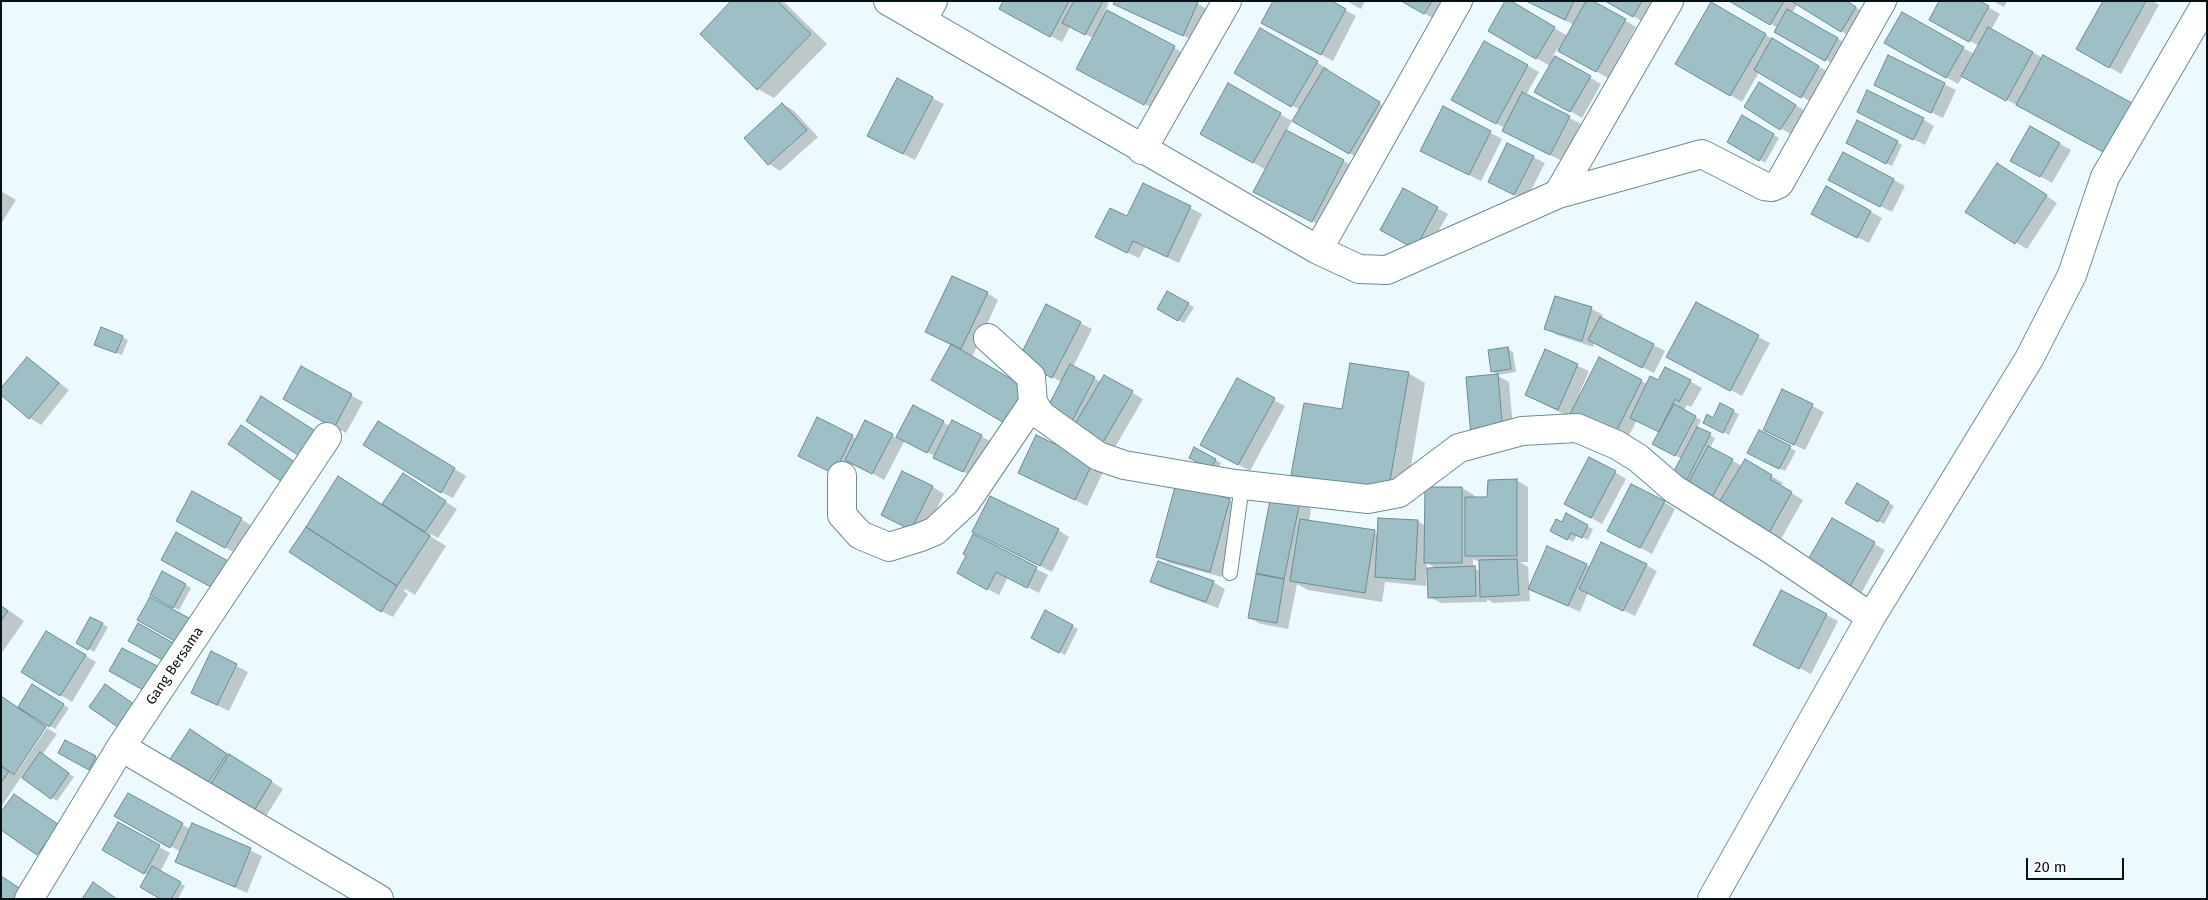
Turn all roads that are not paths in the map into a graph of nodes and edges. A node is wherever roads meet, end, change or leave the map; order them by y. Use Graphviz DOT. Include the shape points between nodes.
graph roads {
  1 [pos="888,1"];
  2 [pos="1227,1"];
  3 [pos="1458,1"];
  4 [pos="1669,1"];
  5 [pos="1882,1"];
  6 [pos="2207,2"];
  7 [pos="928,11"];
  8 [pos="1142,150"];
  9 [pos="1558,194"];
  10 [pos="1318,250"];
  11 [pos="988,338"];
  12 [pos="1033,403"];
  13 [pos="328,437"];
  14 [pos="842,476"];
  15 [pos="1242,485"];
  16 [pos="1230,573"];
  17 [pos="1871,617"];
  18 [pos="121,747"];
  19 [pos="29,899"];
  20 [pos="379,899"];
  21 [pos="1712,899"];
  1 -- 7 [label="street"];
  2 -- 8 [label="street"];
  3 -- 10 [label="street"];
  4 -- 9 [label="street"];
  5 -- 9 [label="street" via="1779,184 1764,186 1702,154"];
  6 -- 17 [label="street" via="2105,177 2072,275 2028,359"];
  7 -- 8 [label="street"];
  8 -- 10 [label="street"];
  9 -- 10 [label="street" via="1387,270 1359,269"];
  11 -- 12 [label="street" via="1031,378"];
  12 -- 14 [label="street" via="966,502 935,531 921,537 889,547 860,535 842,515"];
  12 -- 15 [label="street" via="1042,416 1098,456 1124,465"];
  13 -- 18 [label="street, Gang Bersama"];
  15 -- 16 [label="lane"];
  15 -- 17 [label="street" via="1368,499 1399,493 1459,448 1522,431 1577,428 1638,458 1674,489"];
  17 -- 21 [label="street"];
  18 -- 19 [label="street, Gang Bersama"];
  18 -- 20 [label="street"];
}
